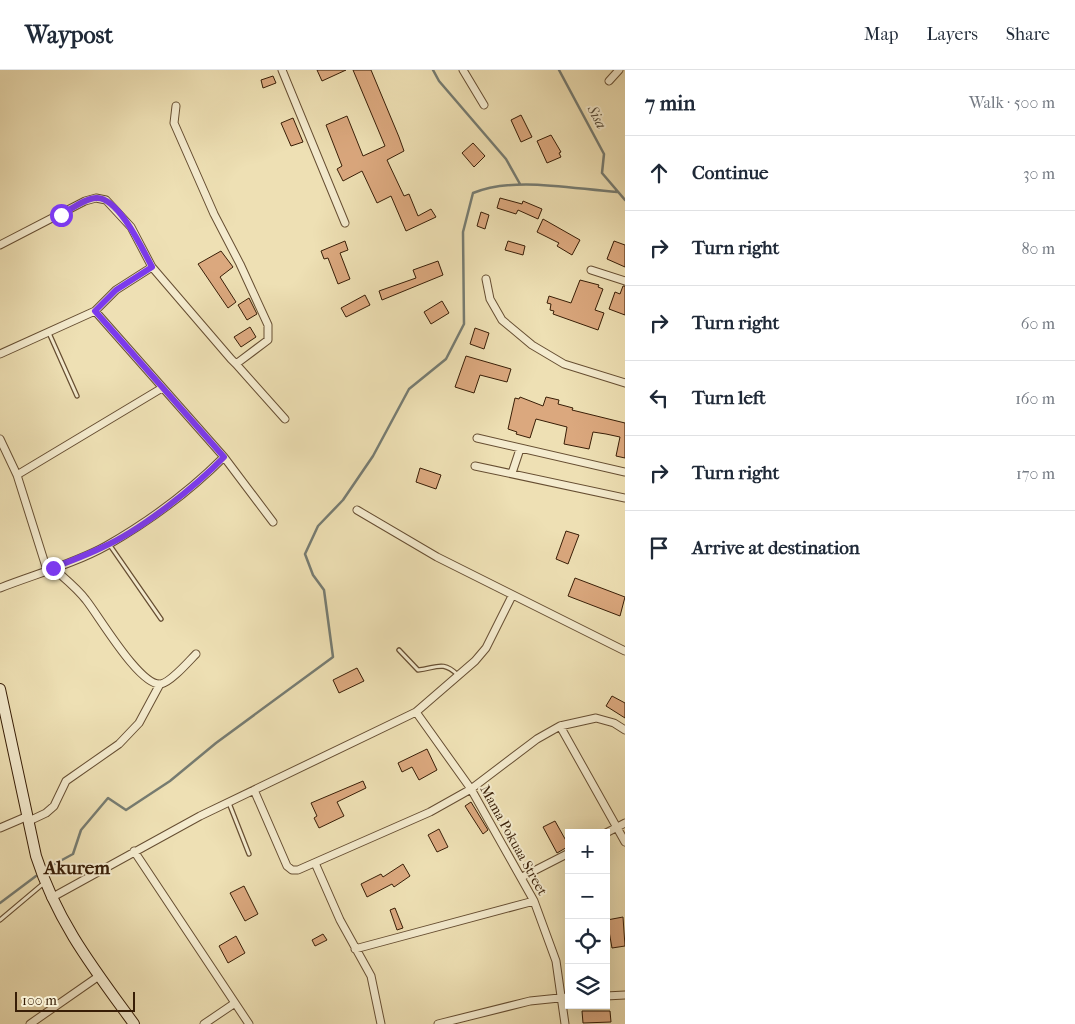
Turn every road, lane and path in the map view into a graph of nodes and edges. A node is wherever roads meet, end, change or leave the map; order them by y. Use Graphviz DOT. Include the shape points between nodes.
graph roads {
  1 [pos="282,70"];
  2 [pos="463,70"];
  3 [pos="619,70"];
  4 [pos="609,80"];
  5 [pos="484,105"];
  6 [pos="176,106"];
  7 [pos="345,224"];
  8 [pos="0,245"];
  9 [pos="152,267"];
  10 [pos="591,270"];
  11 [pos="486,279"];
  12 [pos="625,281"];
  13 [pos="95,311"];
  14 [pos="49,333"];
  15 [pos="0,354"];
  16 [pos="236,364"];
  17 [pos="625,383"];
  18 [pos="162,388"];
  19 [pos="77,396"];
  20 [pos="285,419"];
  21 [pos="477,438"];
  22 [pos="0,439"];
  23 [pos="520,449"];
  24 [pos="224,457"];
  25 [pos="475,466"];
  26 [pos="625,472"];
  27 [pos="512,474"];
  28 [pos="17,475"];
  29 [pos="625,498"];
  30 [pos="357,510"];
  31 [pos="273,522"];
  32 [pos="109,544"];
  33 [pos="50,569"];
  34 [pos="0,588"];
  35 [pos="512,596"];
  36 [pos="161,619"];
  37 [pos="399,650"];
  38 [pos="625,651"];
  39 [pos="196,654"];
  40 [pos="458,675"];
  41 [pos="160,684"];
  42 [pos="0,689"];
  43 [pos="416,712"];
  44 [pos="560,726"];
  45 [pos="625,730"];
  46 [pos="471,789"];
  47 [pos="254,790"];
  48 [pos="229,802"];
  49 [pos="28,819"];
  50 [pos="622,825"];
  51 [pos="0,828"];
  52 [pos="610,831"];
  53 [pos="625,842"];
  54 [pos="134,851"];
  55 [pos="249,854"];
  56 [pos="565,855"];
  57 [pos="315,863"];
  58 [pos="522,877"];
  59 [pos="44,883"];
  60 [pos="51,898"];
  61 [pos="534,901"];
  62 [pos="0,920"];
  63 [pos="355,949"];
  64 [pos="100,976"];
  65 [pos="565,993"];
  66 [pos="625,995"];
  67 [pos="610,996"];
  68 [pos="565,997"];
  69 [pos="235,1003"];
  70 [pos="566,1009"];
  71 [pos="30,1024"];
  72 [pos="134,1024"];
  73 [pos="204,1024"];
  74 [pos="249,1024"];
  75 [pos="381,1024"];
  76 [pos="438,1024"];
  77 [pos="566,1024"];
  1 -- 7 [label="street"];
  2 -- 5 [label="street"];
  3 -- 4 [label="street"];
  6 -- 16 [label="street" via="174,124 268,325 268,340"];
  8 -- 9 [label="street" via="96,198 106,200 131,227"];
  9 -- 13 [label="street" via="116,290"];
  9 -- 16 [label="street"];
  10 -- 12 [label="street"];
  11 -- 17 [label="street" via="490,299 502,320 532,345 564,364"];
  13 -- 14 [label="street"];
  13 -- 18 [label="street"];
  14 -- 15 [label="street"];
  14 -- 19 [label="lane"];
  16 -- 20 [label="street"];
  18 -- 24 [label="street"];
  18 -- 28 [label="street"];
  21 -- 23 [label="street"];
  22 -- 28 [label="street"];
  23 -- 26 [label="street"];
  23 -- 27 [label="street"];
  24 -- 31 [label="street"];
  24 -- 32 [label="street" via="204,477"];
  25 -- 27 [label="street"];
  27 -- 29 [label="street"];
  28 -- 33 [label="street"];
  30 -- 35 [label="street"];
  32 -- 33 [label="street"];
  32 -- 36 [label="lane"];
  33 -- 34 [label="street"];
  33 -- 41 [label="street" via="85,599 122,653 150,681"];
  35 -- 38 [label="street"];
  35 -- 40 [label="street" via="486,648"];
  37 -- 40 [label="lane" via="418,670 448,666"];
  39 -- 41 [label="street" via="168,681"];
  40 -- 43 [label="street"];
  41 -- 49 [label="street" via="138,723 119,744 66,781 54,806 46,813"];
  42 -- 49 [label="street"];
  43 -- 46 [label="street, Mama Pokuaa Street"];
  43 -- 47 [label="street"];
  44 -- 45 [label="street" via="596,718"];
  44 -- 46 [label="street" via="537,739"];
  44 -- 50 [label="street"];
  46 -- 57 [label="street" via="430,812"];
  46 -- 58 [label="street, Mama Pokuaa Street"];
  47 -- 48 [label="street"];
  47 -- 57 [label="street" via="287,866 298,870"];
  48 -- 54 [label="street"];
  48 -- 55 [label="lane"];
  49 -- 51 [label="street"];
  49 -- 59 [label="street"];
  50 -- 52 [label="street"];
  50 -- 53 [label="street"];
  54 -- 60 [label="street"];
  54 -- 69 [label="street"];
  56 -- 58 [label="street"];
  57 -- 63 [label="street"];
  58 -- 61 [label="street, Mama Pokuaa Street"];
  59 -- 60 [label="street"];
  59 -- 62 [label="lane"];
  60 -- 64 [label="street" via="66,927"];
  61 -- 63 [label="street"];
  61 -- 65 [label="street, Mama Pokuaa Street"];
  63 -- 75 [label="street" via="371,976"];
  64 -- 71 [label="street"];
  64 -- 72 [label="street"];
  66 -- 67 [label="street"];
  68 -- 76 [label="street" via="497,1008"];
  69 -- 73 [label="street"];
  69 -- 74 [label="street"];
  70 -- 77 [label="street, Mama Pokuaa Street"];
}
